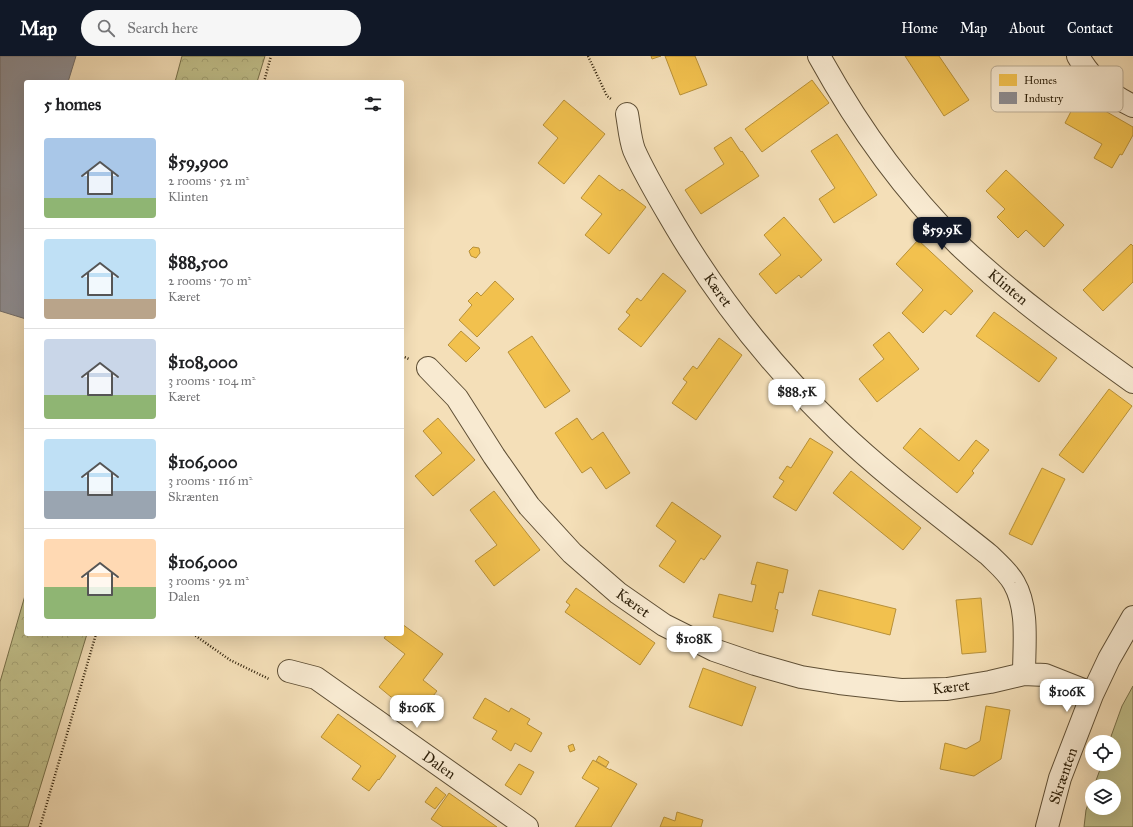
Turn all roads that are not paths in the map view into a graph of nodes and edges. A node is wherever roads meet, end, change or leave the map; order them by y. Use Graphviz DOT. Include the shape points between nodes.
graph roads {
  1 [pos="819,56"];
  2 [pos="1078,56"];
  3 [pos="1084,66"];
  4 [pos="1123,100"];
  5 [pos="1133,106"];
  6 [pos="627,114"];
  7 [pos="428,368"];
  8 [pos="1133,382"];
  9 [pos="1133,617"];
  10 [pos="288,671"];
  11 [pos="1024,674"];
  12 [pos="1092,695"];
  13 [pos="527,827"];
  14 [pos="1047,827"];
  1 -- 8 [label="street, Klinten" via="840,95 878,150 924,208 959,244 1016,294"];
  2 -- 3 [label="street"];
  4 -- 5 [label="street"];
  6 -- 11 [label="street, Kæret" via="634,149 659,196 724,300 756,341 790,381 838,430 1005,570 1020,595 1023,612"];
  7 -- 11 [label="street, Kæret" via="457,398 529,506 572,553 618,593 664,626 714,650 755,664 801,677 839,683 901,690 947,689"];
  9 -- 12 [label="street, Skrænten"];
  10 -- 13 [label="street, Dalen" via="316,678"];
  11 -- 12 [label="street, Kæret" via="1045,675"];
  12 -- 14 [label="street, Skrænten" via="1060,778"];
}
